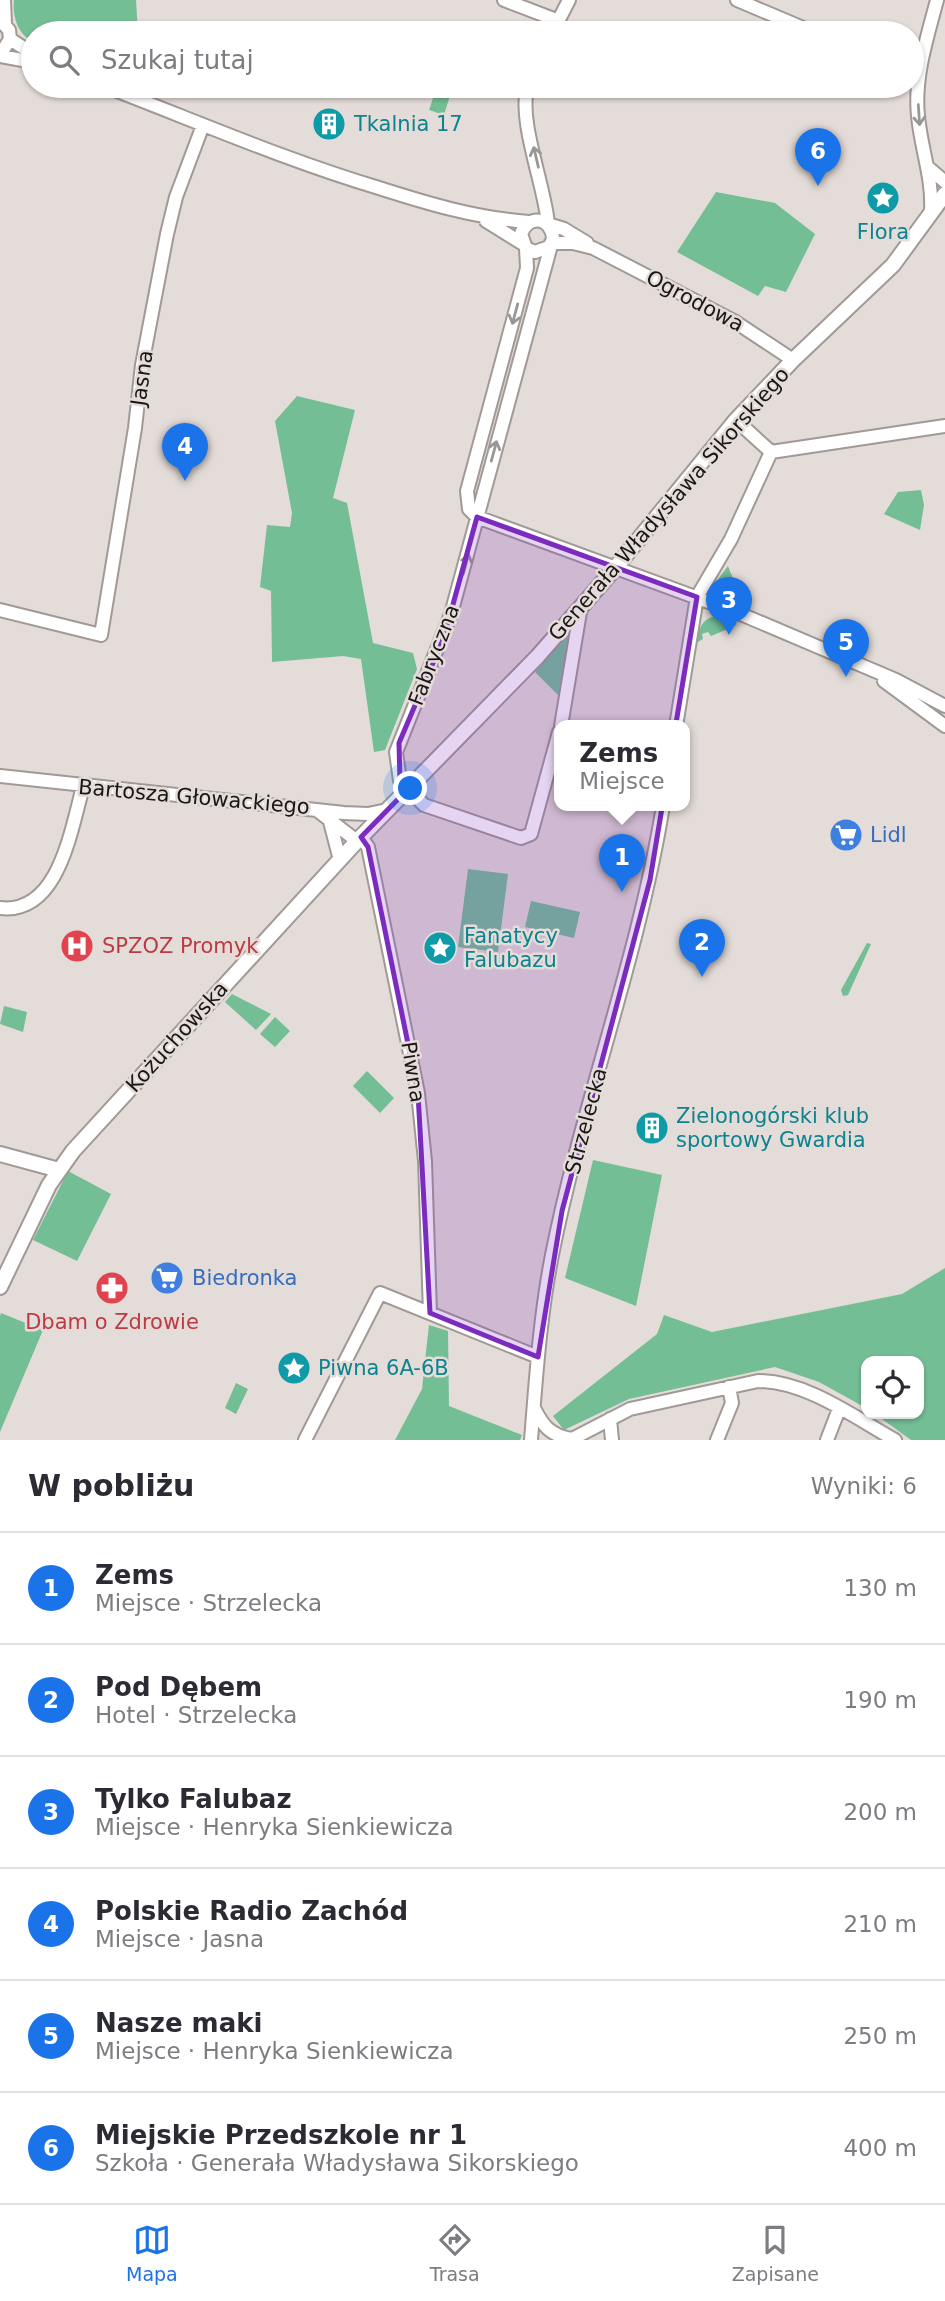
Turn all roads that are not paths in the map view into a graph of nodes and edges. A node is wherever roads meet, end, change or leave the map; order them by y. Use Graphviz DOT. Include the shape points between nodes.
graph roads {
  1 [pos="4,0"];
  2 [pos="504,0"];
  3 [pos="569,0"];
  4 [pos="737,0"];
  5 [pos="937,0"];
  6 [pos="559,21"];
  7 [pos="787,21"];
  8 [pos="2,22"];
  9 [pos="10,39"];
  10 [pos="924,40"];
  11 [pos="21,46"];
  12 [pos="0,56"];
  13 [pos="21,60"];
  14 [pos="134,98"];
  15 [pos="527,98"];
  16 [pos="917,98"];
  17 [pos="203,125"];
  18 [pos="930,169"];
  19 [pos="945,182"];
  20 [pos="945,194"];
  21 [pos="930,212"];
  22 [pos="480,217"];
  23 [pos="529,222"];
  24 [pos="548,224"];
  25 [pos="550,245"];
  26 [pos="524,246"];
  27 [pos="593,248"];
  28 [pos="793,359"];
  29 [pos="736,420"];
  30 [pos="945,426"];
  31 [pos="771,452"];
  32 [pos="477,517"];
  33 [pos="616,567"];
  34 [pos="697,597"];
  35 [pos="581,606"];
  36 [pos="0,610"];
  37 [pos="870,670"];
  38 [pos="945,706"];
  39 [pos="562,720"];
  40 [pos="677,720"];
  41 [pos="945,726"];
  42 [pos="554,750"];
  43 [pos="0,776"];
  44 [pos="83,786"];
  45 [pos="408,789"];
  46 [pos="315,808"];
  47 [pos="387,810"];
  48 [pos="662,811"];
  49 [pos="344,813"];
  50 [pos="329,817"];
  51 [pos="361,837"];
  52 [pos="340,860"];
  53 [pos="0,908"];
  54 [pos="0,1154"];
  55 [pos="23,1159"];
  56 [pos="59,1170"];
  57 [pos="46,1192"];
  58 [pos="0,1287"];
  59 [pos="430,1313"];
  60 [pos="538,1357"];
  61 [pos="729,1387"];
  62 [pos="534,1407"];
  63 [pos="839,1409"];
  64 [pos="610,1419"];
  65 [pos="571,1439"];
  66 [pos="305,1440"];
  67 [pos="531,1440"];
  68 [pos="612,1440"];
  69 [pos="717,1440"];
  70 [pos="827,1440"];
  71 [pos="895,1440"];
  1 -- 8 [label="street"];
  2 -- 6 [label="street"];
  3 -- 6 [label="street"];
  4 -- 7 [label="street"];
  5 -- 10 [label="street"];
  8 -- 9 [label="street"];
  9 -- 11 [label="street"];
  9 -- 12 [label="street"];
  12 -- 13 [label="street"];
  14 -- 17 [label="street"];
  24 -- 15 [label="street, one-way" via="525,111"];
  16 -- 18 [label="street, one-way"];
  17 -- 22 [label="street" via="284,158"];
  17 -- 36 [label="street, Jasna" via="167,234 101,635"];
  18 -- 19 [label="street"];
  18 -- 21 [label="street"];
  20 -- 21 [label="main road, Generała Władysława Sikorskiego"];
  21 -- 28 [label="main road, Generała Władysława Sikorskiego" via="893,265"];
  22 -- 23 [label="street"];
  22 -- 26 [label="street"];
  23 -- 24 [label="street"];
  23 -- 26 [label="street" via="522,229"];
  24 -- 25 [label="street" via="553,233"];
  24 -- 27 [label="street, Ogrodowa"];
  25 -- 26 [label="street" via="535,252"];
  25 -- 27 [label="street, Ogrodowa" via="573,243"];
  32 -- 25 [label="street, Fabryczna, one-way"];
  26 -- 32 [label="street, one-way" via="527,268 467,491 469,509"];
  27 -- 28 [label="street, Ogrodowa" via="734,321"];
  28 -- 29 [label="main road, Generała Władysława Sikorskiego"];
  29 -- 31 [label="street"];
  29 -- 33 [label="main road, Generała Władysława Sikorskiego"];
  30 -- 31 [label="street"];
  31 -- 34 [label="street"];
  32 -- 33 [label="street"];
  45 -- 32 [label="street, Fabryczna, one-way" via="400,781 396,752 444,637"];
  33 -- 34 [label="street"];
  33 -- 35 [label="main road, Generała Władysława Sikorskiego"];
  34 -- 37 [label="street"];
  34 -- 40 [label="street"];
  35 -- 39 [label="street"];
  35 -- 45 [label="main road, Generała Władysława Sikorskiego"];
  37 -- 38 [label="street"];
  37 -- 41 [label="street"];
  42 -- 45 [label="street" via="531,834 521,838 424,805"];
  43 -- 44 [label="street, Bartosza Głowackiego"];
  44 -- 46 [label="street, Bartosza Głowackiego"];
  44 -- 53 [label="street" via="58,867 43,893 21,907"];
  45 -- 47 [label="main road, Generała Władysława Sikorskiego"];
  46 -- 49 [label="street, Bartosza Głowackiego"];
  46 -- 50 [label="street"];
  47 -- 49 [label="street, Bartosza Głowackiego"];
  47 -- 51 [label="main road, Kożuchowska"];
  48 -- 60 [label="street, Strzelecka" via="643,908 552,1255"];
  49 -- 51 [label="street"];
  50 -- 51 [label="street"];
  50 -- 52 [label="street"];
  51 -- 52 [label="main road, Kożuchowska"];
  51 -- 59 [label="street, Piwna" via="368,847 418,1093"];
  52 -- 56 [label="main road, Kożuchowska"];
  54 -- 55 [label="main road"];
  55 -- 56 [label="main road"];
  55 -- 57 [label="main road" via="40,1177"];
  56 -- 57 [label="main road, Kożuchowska"];
  57 -- 58 [label="main road, Kożuchowska"];
  59 -- 60 [label="street"];
  59 -- 66 [label="street" via="380,1293"];
  60 -- 62 [label="street, Strzelecka"];
  61 -- 63 [label="street" via="778,1382"];
  61 -- 64 [label="street" via="630,1409"];
  61 -- 69 [label="street" via="732,1403"];
  62 -- 65 [label="street" via="551,1433"];
  62 -- 67 [label="street, Strzelecka"];
  63 -- 70 [label="street"];
  63 -- 71 [label="street"];
  64 -- 65 [label="street"];
  64 -- 68 [label="street"];
}
